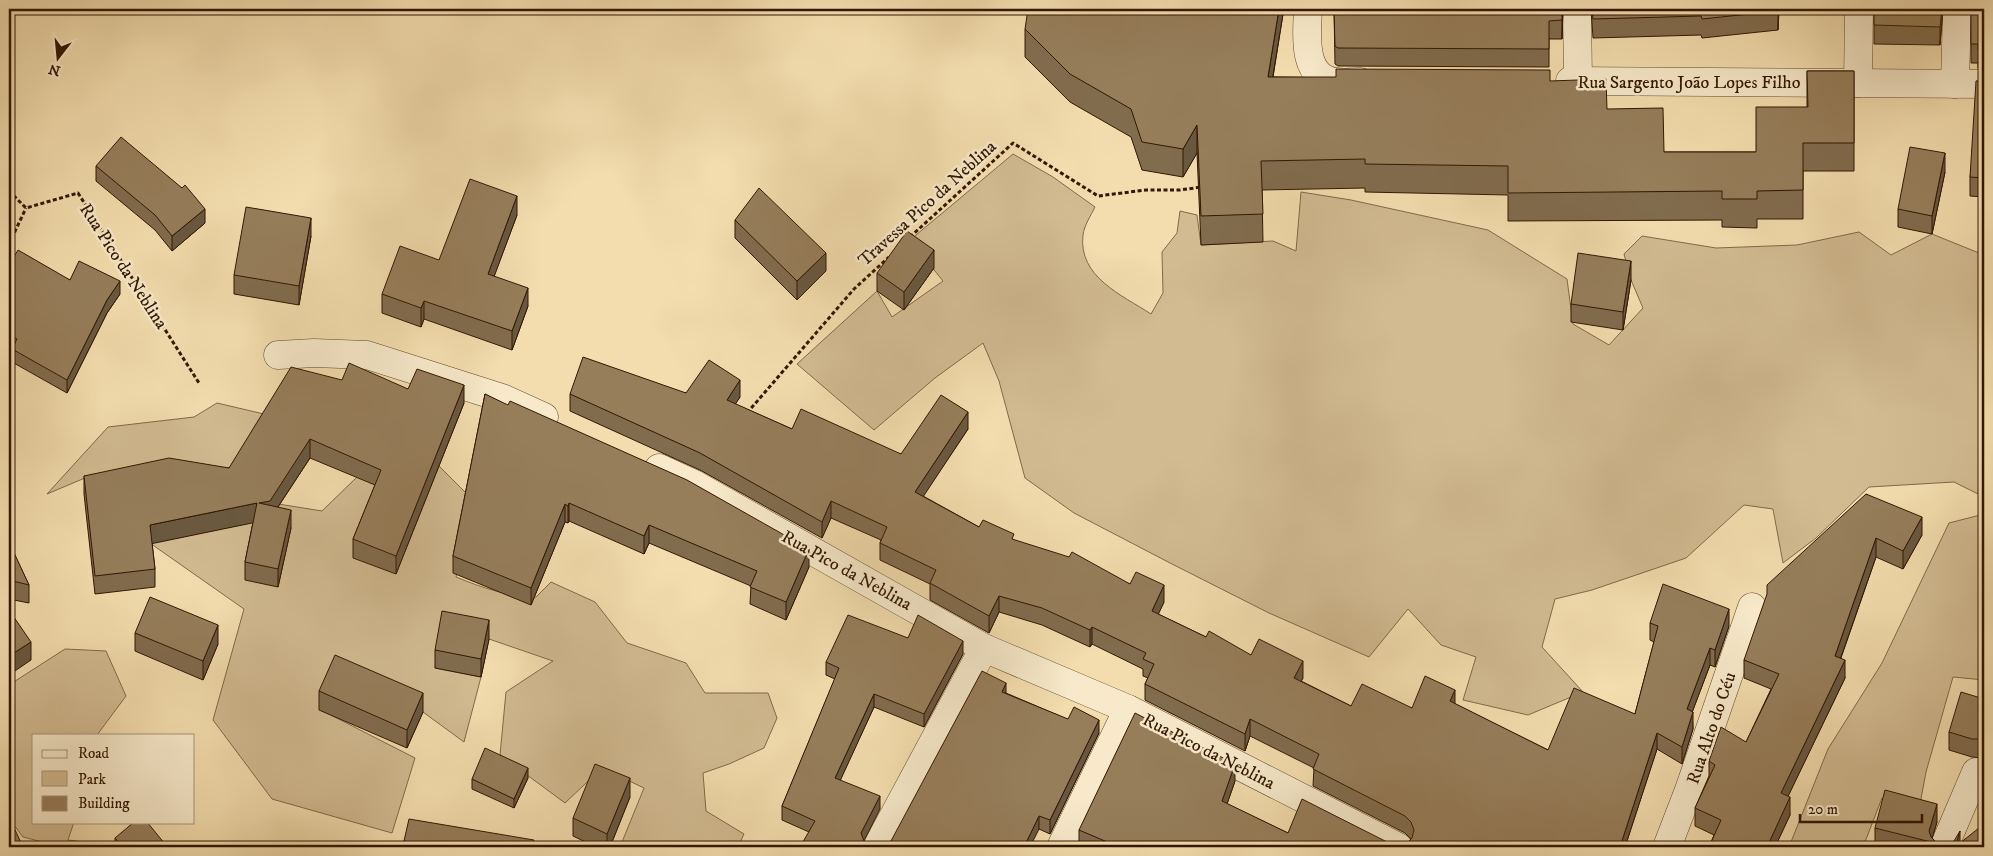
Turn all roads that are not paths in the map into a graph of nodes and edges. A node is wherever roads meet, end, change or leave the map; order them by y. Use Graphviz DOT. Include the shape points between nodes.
graph roads {
  1 [pos="1308,9"];
  2 [pos="1577,9"];
  3 [pos="1859,9"];
  4 [pos="1957,9"];
  5 [pos="1548,81"];
  6 [pos="1578,81"];
  7 [pos="1383,82"];
  8 [pos="1858,83"];
  9 [pos="1955,84"];
  10 [pos="1984,84"];
  11 [pos="278,355"];
  12 [pos="563,425"];
  13 [pos="633,457"];
  14 [pos="1752,607"];
  15 [pos="984,648"];
  16 [pos="1128,709"];
  17 [pos="1976,772"];
  18 [pos="1364,840"];
  19 [pos="878,847"];
  20 [pos="1061,847"];
  21 [pos="1398,847"];
  22 [pos="1667,847"];
  23 [pos="1944,847"];
  1 -- 7 [label="street" via="1308,55 1312,66 1334,82"];
  2 -- 6 [label="street"];
  3 -- 8 [label="street"];
  4 -- 9 [label="street"];
  5 -- 6 [label="street, Rua Sargento João Lopes Filho"];
  6 -- 8 [label="street, Rua Sargento João Lopes Filho"];
  8 -- 9 [label="street, Rua Sargento João Lopes Filho"];
  9 -- 10 [label="street, Rua Sargento João Lopes Filho"];
  11 -- 12 [label="street" via="367,355 502,398"];
  13 -- 15 [label="street, Rua Pico da Neblina" via="694,484"];
  14 -- 22 [label="street, Rua Alto do Céu" via="1690,790"];
  15 -- 16 [label="street, Rua Pico da Neblina"];
  15 -- 19 [label="street"];
  16 -- 18 [label="street, Rua Pico da Neblina"];
  16 -- 20 [label="street"];
  17 -- 23 [label="street"];
  18 -- 21 [label="street, Rua Pico da Neblina"];
}
